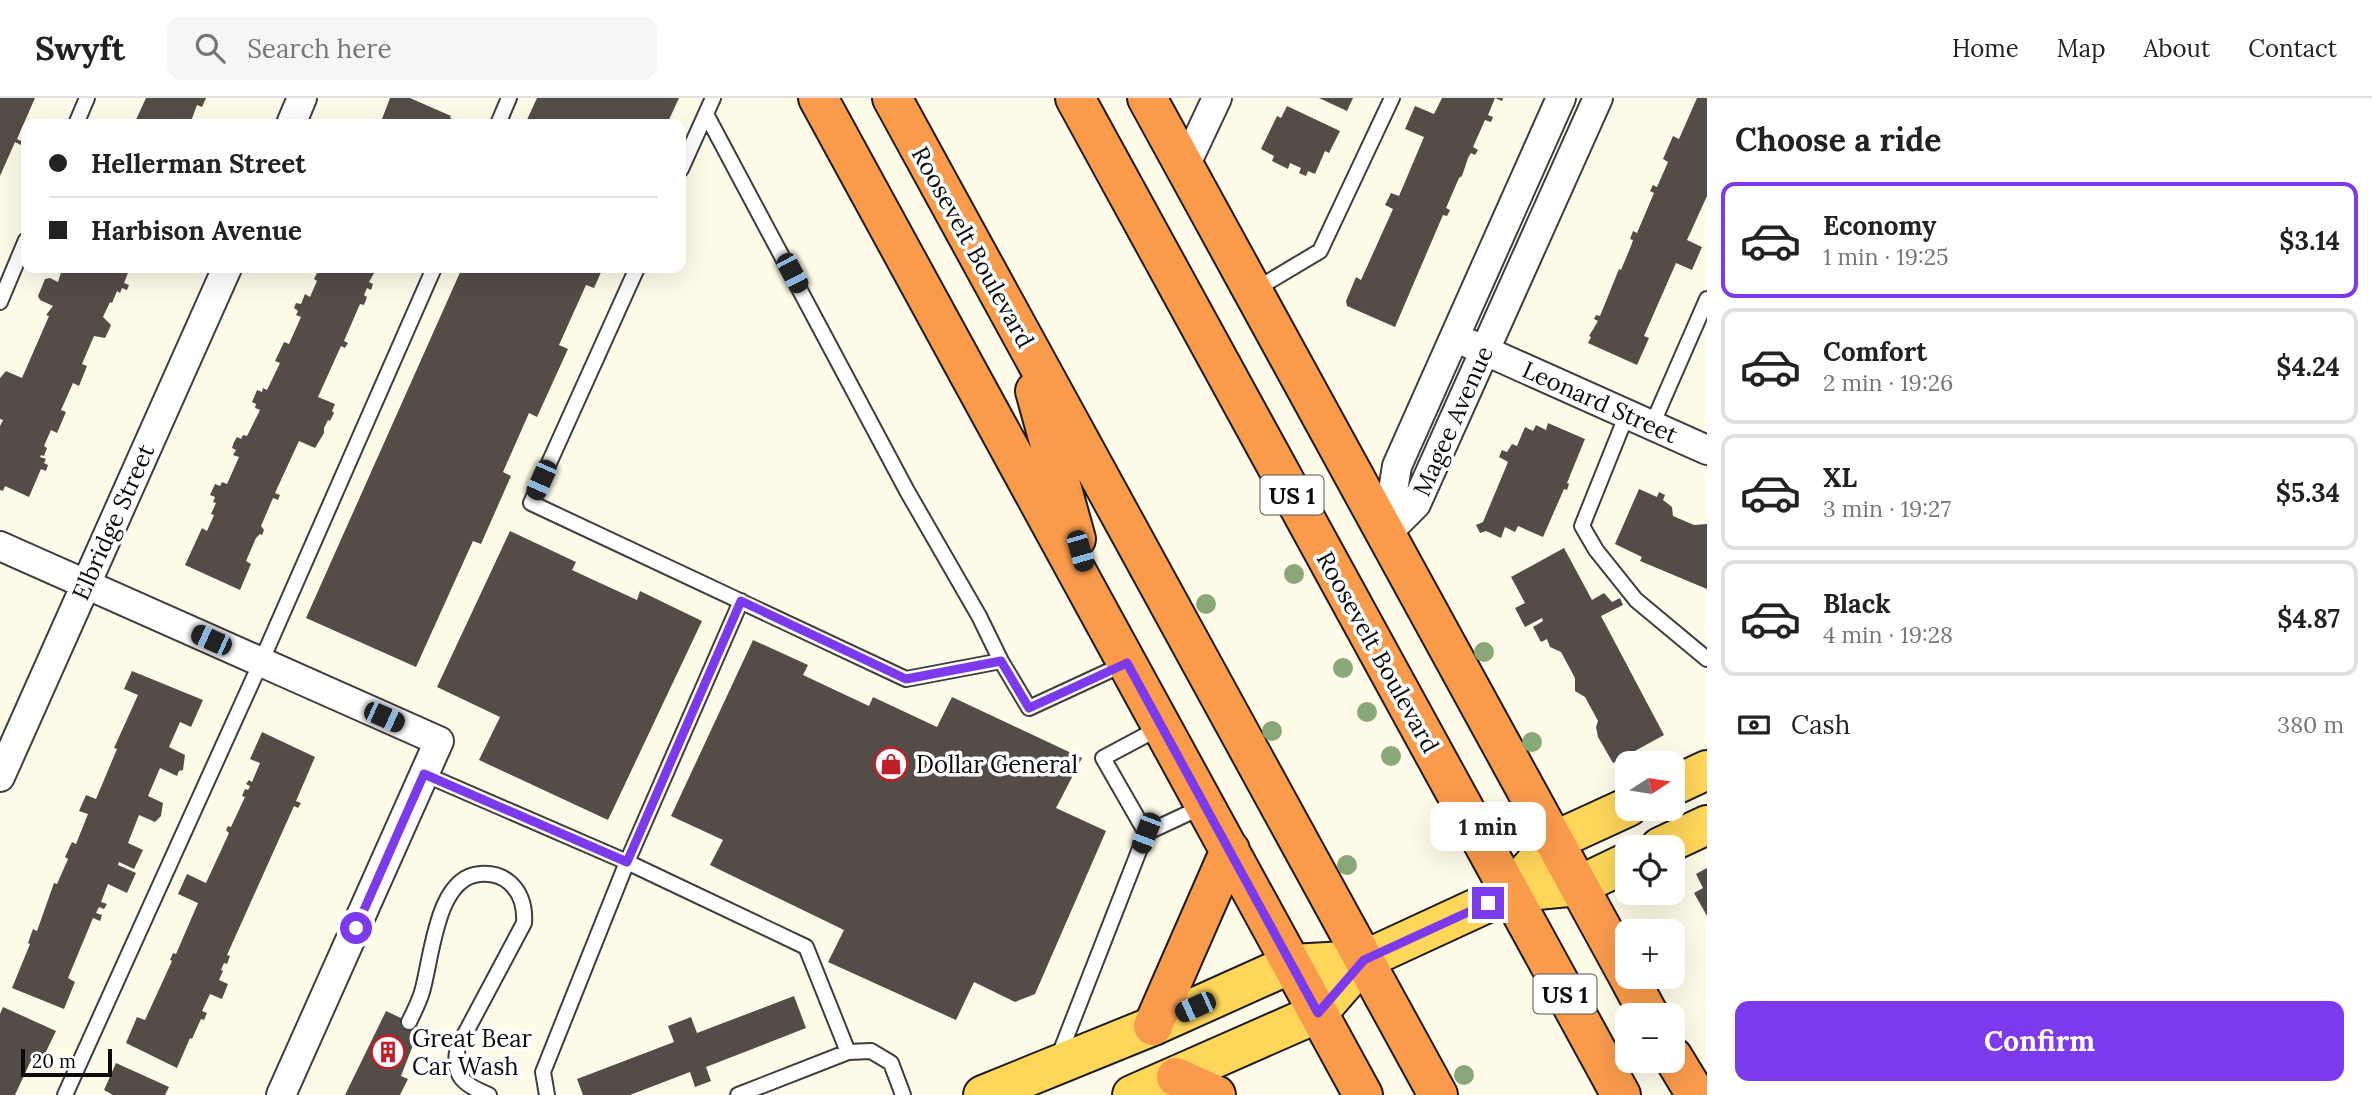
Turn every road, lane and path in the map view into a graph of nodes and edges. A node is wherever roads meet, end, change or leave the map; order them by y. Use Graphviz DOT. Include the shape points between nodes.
graph roads {
  1 [pos="87,98"];
  2 [pos="302,98"];
  3 [pos="509,98"];
  4 [pos="713,98"];
  5 [pos="818,98"];
  6 [pos="892,98"];
  7 [pos="1074,98"];
  8 [pos="1147,98"];
  9 [pos="1217,98"];
  10 [pos="1392,98"];
  11 [pos="1561,98"];
  12 [pos="1598,98"];
  13 [pos="706,114"];
  14 [pos="78,119"];
  15 [pos="292,119"];
  16 [pos="500,119"];
  17 [pos="686,158"];
  18 [pos="1185,166"];
  19 [pos="21,252"];
  20 [pos="225,273"];
  21 [pos="433,273"];
  22 [pos="635,273"];
  23 [pos="1253,291"];
  24 [pos="1707,299"];
  25 [pos="0,302"];
  26 [pos="1016,325"];
  27 [pos="1455,337"];
  28 [pos="1485,350"];
  29 [pos="1640,420"];
  30 [pos="1707,450"];
  31 [pos="1386,534"];
  32 [pos="0,546"];
  33 [pos="86,584"];
  34 [pos="741,601"];
  35 [pos="1094,602"];
  36 [pos="1707,659"];
  37 [pos="1001,661"];
  38 [pos="261,662"];
  39 [pos="1127,663"];
  40 [pos="1162,726"];
  41 [pos="1707,770"];
  42 [pos="424,774"];
  43 [pos="0,777"];
  44 [pos="1685,780"];
  45 [pos="1205,805"];
  46 [pos="1615,813"];
  47 [pos="1707,825"];
  48 [pos="1146,833"];
  49 [pos="1685,835"];
  50 [pos="1554,841"];
  51 [pos="1230,850"];
  52 [pos="627,862"];
  53 [pos="1615,868"];
  54 [pos="1578,886"];
  55 [pos="1509,893"];
  56 [pos="1615,953"];
  57 [pos="1364,960"];
  58 [pos="1292,964"];
  59 [pos="1318,1013"];
  60 [pos="410,1022"];
  61 [pos="1153,1026"];
  62 [pos="848,1052"];
  63 [pos="1055,1066"];
  64 [pos="1683,1073"];
  65 [pos="1176,1077"];
  66 [pos="1135,1094"];
  67 [pos="65,1095"];
  68 [pos="281,1095"];
  69 [pos="489,1095"];
  70 [pos="547,1095"];
  71 [pos="737,1095"];
  72 [pos="903,1095"];
  73 [pos="982,1095"];
  74 [pos="1216,1095"];
  75 [pos="1363,1095"];
  76 [pos="1438,1095"];
  77 [pos="1621,1095"];
  78 [pos="1696,1095"];
  1 -- 14 [label="lane"];
  2 -- 15 [label="street"];
  3 -- 16 [label="lane"];
  4 -- 13 [label="lane"];
  5 -- 35 [label="highway"];
  6 -- 26 [label="highway, Roosevelt Boulevard"];
  7 -- 55 [label="highway, Roosevelt Boulevard / US 1"];
  8 -- 18 [label="highway, US 1"];
  9 -- 18 [label="street"];
  10 -- 23 [label="lane" via="1320,251"];
  11 -- 27 [label="street, Magee Avenue"];
  12 -- 28 [label="street, Magee Avenue"];
  13 -- 17 [label="lane"];
  13 -- 37 [label="lane"];
  18 -- 23 [label="highway, US 1"];
  19 -- 25 [label="lane"];
  20 -- 33 [label="street, Elbridge Street"];
  21 -- 38 [label="lane"];
  22 -- 34 [label="lane" via="531,503"];
  23 -- 31 [label="highway, US 1"];
  24 -- 29 [label="lane"];
  26 -- 35 [label="highway"];
  26 -- 57 [label="highway, Roosevelt Boulevard"];
  27 -- 28 [label="street, Leonard Street"];
  27 -- 31 [label="street, Magee Avenue" via="1397,466"];
  28 -- 29 [label="street, Leonard Street"];
  28 -- 31 [label="street, Magee Avenue" via="1416,504"];
  29 -- 30 [label="street, Leonard Street"];
  29 -- 36 [label="lane" via="1582,526 1595,550 1636,600"];
  31 -- 50 [label="highway, US 1"];
  32 -- 33 [label="street"];
  33 -- 38 [label="street"];
  33 -- 43 [label="street, Elbridge Street"];
  34 -- 37 [label="lane" via="906,679"];
  34 -- 52 [label="lane"];
  35 -- 39 [label="highway"];
  37 -- 39 [label="lane" via="1029,708"];
  38 -- 42 [label="street" via="439,741"];
  38 -- 67 [label="lane"];
  39 -- 40 [label="highway"];
  40 -- 45 [label="highway"];
  40 -- 48 [label="lane" via="1102,758"];
  41 -- 44 [label="main road"];
  42 -- 52 [label="lane"];
  42 -- 68 [label="street"];
  45 -- 48 [label="lane"];
  45 -- 51 [label="highway"];
  46 -- 50 [label="main road"];
  47 -- 49 [label="main road"];
  48 -- 63 [label="lane"];
  50 -- 54 [label="highway, US 1"];
  50 -- 55 [label="main road"];
  51 -- 58 [label="highway"];
  51 -- 61 [label="highway"];
  52 -- 62 [label="lane" via="806,947"];
  52 -- 70 [label="lane" via="542,1072"];
  53 -- 54 [label="main road"];
  54 -- 55 [label="main road"];
  54 -- 56 [label="highway, US 1"];
  55 -- 57 [label="main road"];
  55 -- 77 [label="highway, Roosevelt Boulevard / US 1"];
  57 -- 58 [label="main road"];
  57 -- 59 [label="main road"];
  57 -- 76 [label="highway, Roosevelt Boulevard"];
  58 -- 59 [label="highway"];
  58 -- 61 [label="main road"];
  59 -- 65 [label="main road"];
  59 -- 75 [label="highway"];
  60 -- 69 [label="lane" via="443,906 456,885 479,874 504,878 521,897 524,923 455,1058 468,1086"];
  61 -- 63 [label="main road"];
  62 -- 71 [label="lane"];
  62 -- 72 [label="lane" via="871,1051 891,1063"];
  63 -- 73 [label="main road"];
  64 -- 78 [label="highway"];
  65 -- 66 [label="main road"];
  65 -- 74 [label="highway"];
}
